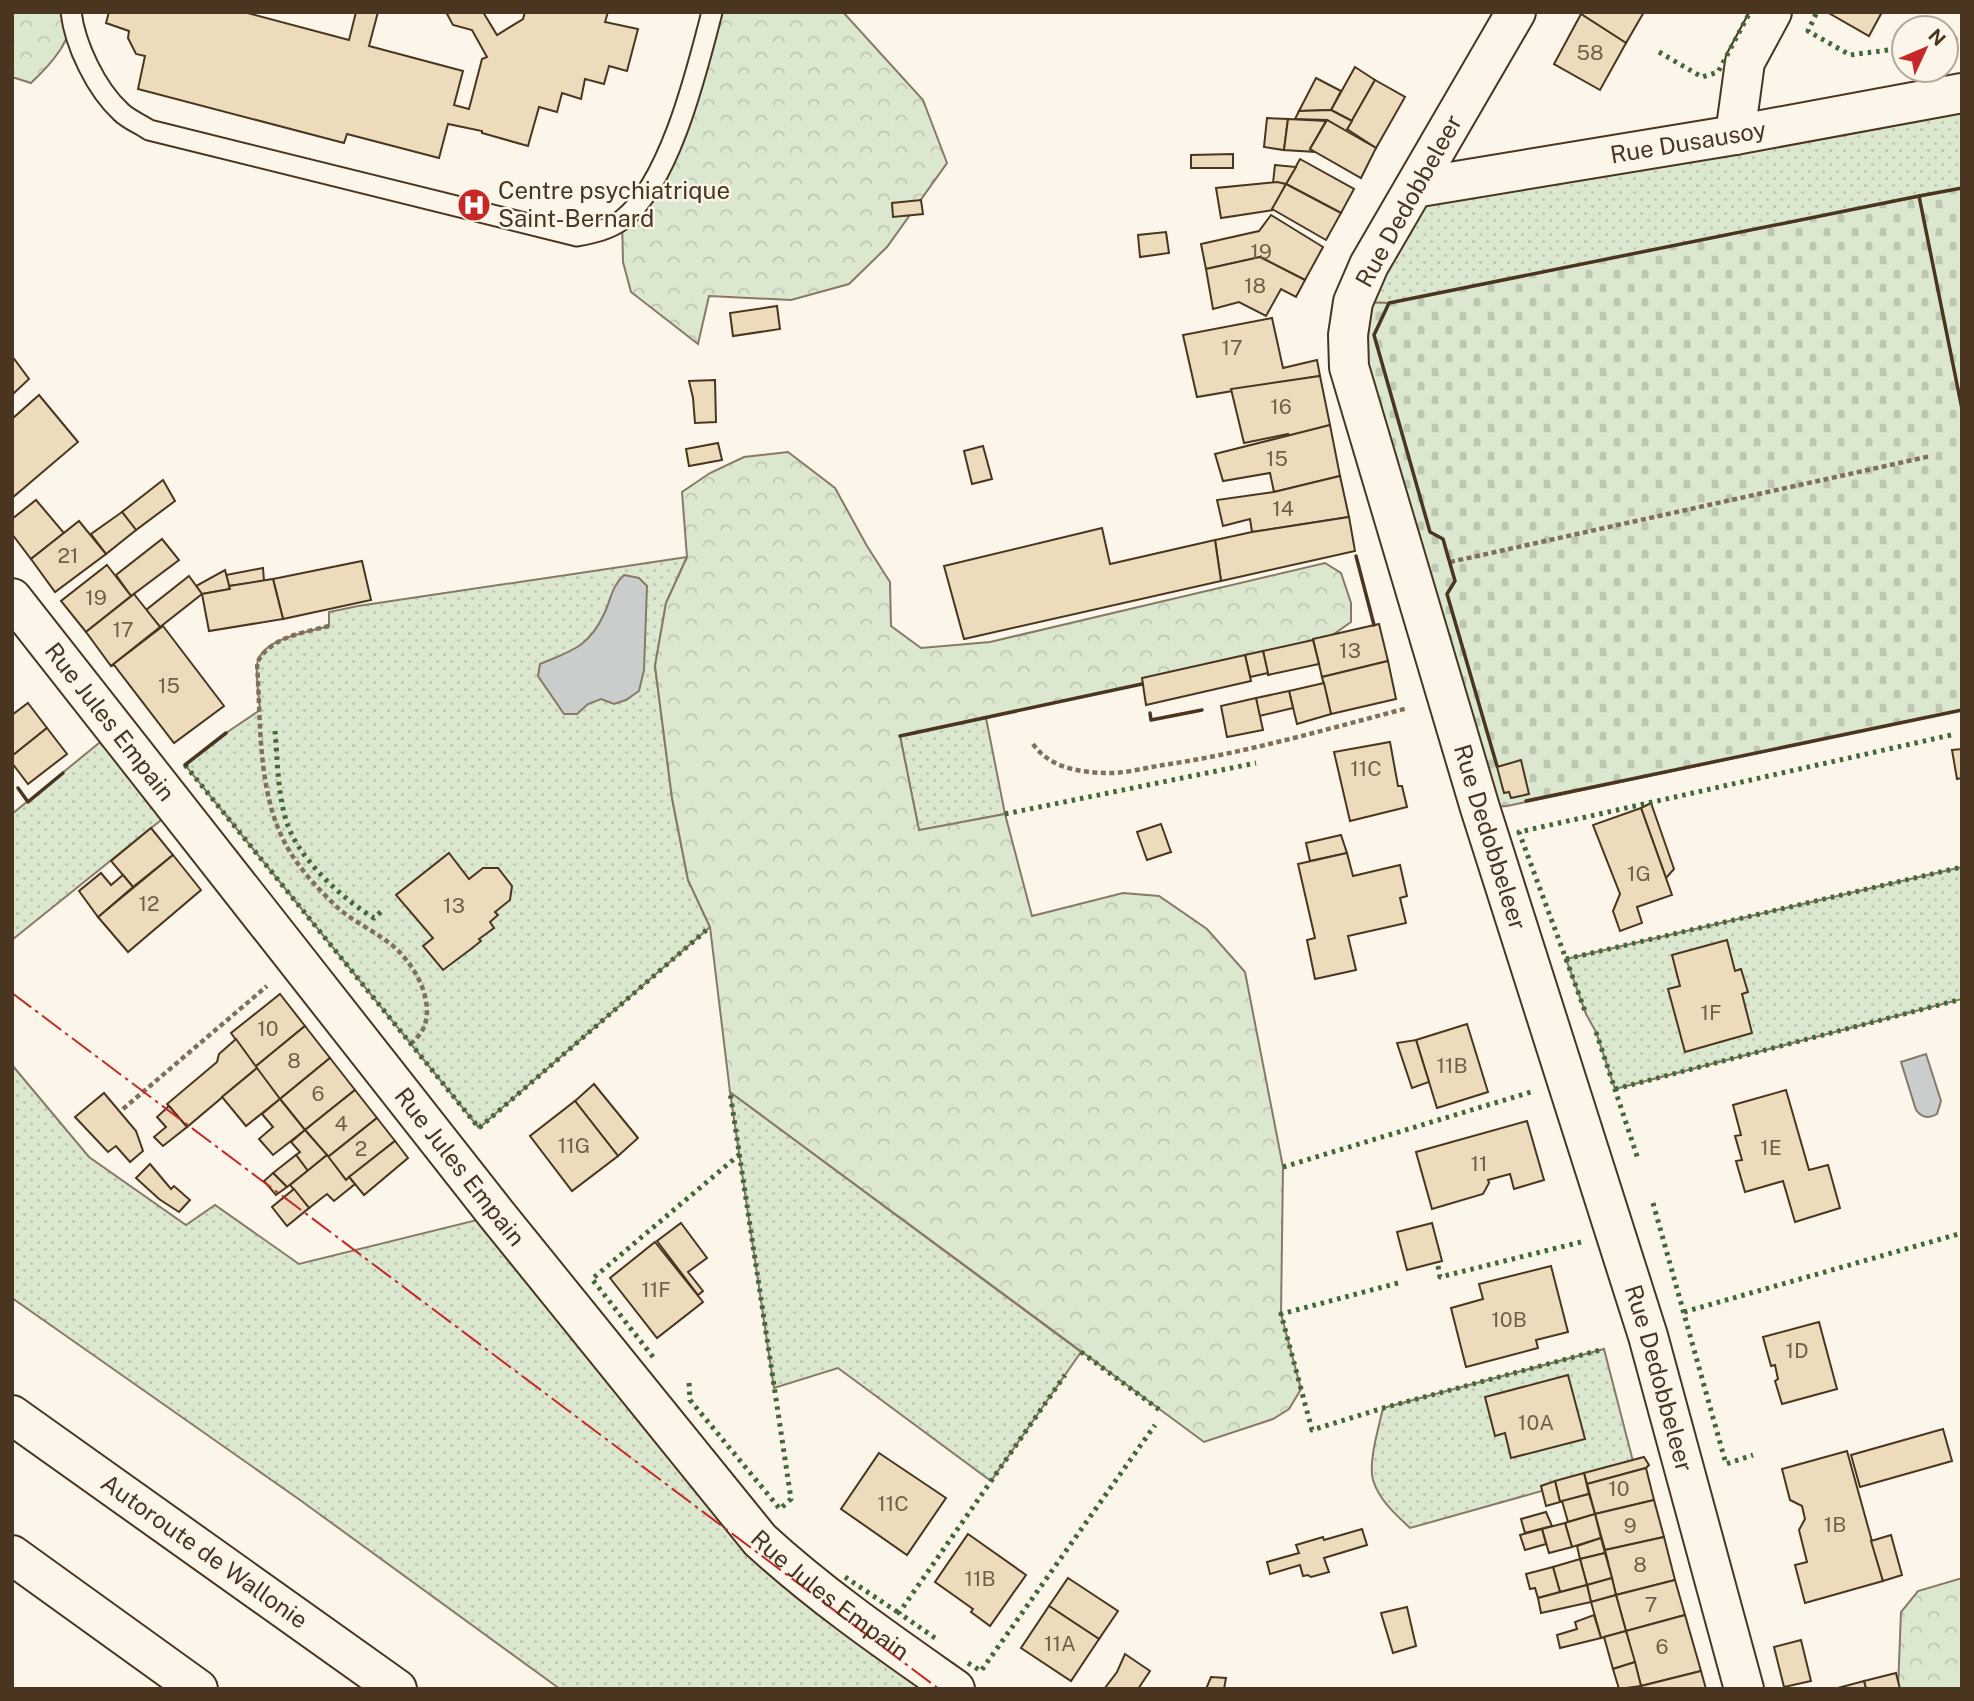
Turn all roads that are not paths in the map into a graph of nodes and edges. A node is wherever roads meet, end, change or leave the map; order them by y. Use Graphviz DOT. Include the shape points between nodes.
graph roads {
  1 [pos="71,12"];
  2 [pos="712,12"];
  3 [pos="1516,12"];
  4 [pos="1772,12"];
  5 [pos="1959,89"];
  6 [pos="1735,135"];
  7 [pos="1414,188"];
  8 [pos="12,598"];
  9 [pos="12,1415"];
  10 [pos="12,1555"];
  11 [pos="198,1689"];
  12 [pos="397,1689"];
  13 [pos="955,1689"];
  14 [pos="1744,1689"];
  1 -- 2 [label="lane" via="83,55 103,90 121,112 149,130 577,236 600,232 642,199 685,110"];
  3 -- 7 [label="main road, Rue Dedobbeleer"];
  4 -- 6 [label="main road" via="1745,62"];
  5 -- 6 [label="main road, Rue Dusausoy"];
  6 -- 7 [label="main road, Rue Dusausoy"];
  7 -- 14 [label="main road, Rue Dedobbeleer" via="1353,302 1349,367 1480,808 1648,1336"];
  8 -- 13 [label="main road, Rue Jules Empain" via="760,1541 844,1611"];
  9 -- 12 [label="main road, Autoroute de Wallonie"];
  10 -- 11 [label="main road"];
}
